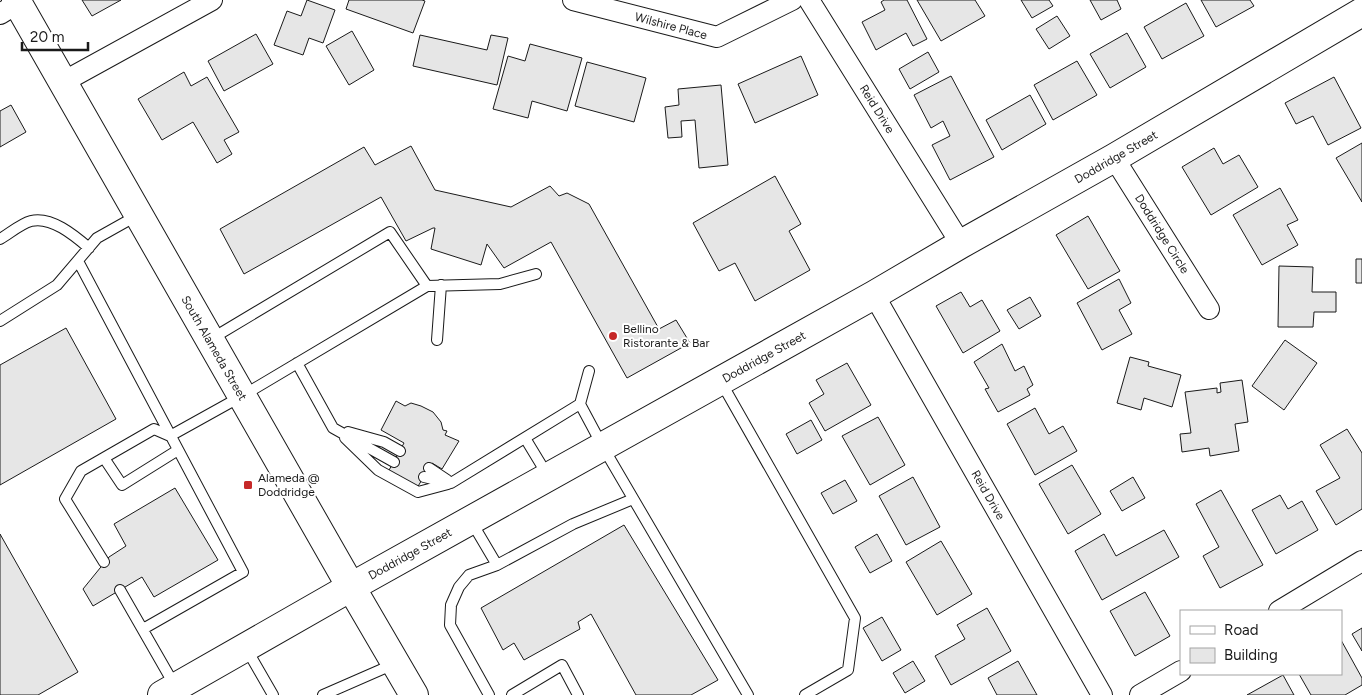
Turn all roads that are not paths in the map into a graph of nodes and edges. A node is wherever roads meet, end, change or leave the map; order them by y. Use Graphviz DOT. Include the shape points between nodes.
graph roads {
  1 [pos="212,0"];
  2 [pos="573,0"];
  3 [pos="792,0"];
  4 [pos="809,0"];
  5 [pos="11,6"];
  6 [pos="1359,20"];
  7 [pos="63,82"];
  8 [pos="1114,158"];
  9 [pos="139,214"];
  10 [pos="0,239"];
  11 [pos="961,244"];
  12 [pos="89,248"];
  13 [pos="78,261"];
  14 [pos="536,274"];
  15 [pos="441,285"];
  16 [pos="427,286"];
  17 [pos="874,295"];
  18 [pos="1209,309"];
  19 [pos="0,321"];
  20 [pos="210,340"];
  21 [pos="437,340"];
  22 [pos="297,363"];
  23 [pos="589,371"];
  24 [pos="720,381"];
  25 [pos="242,396"];
  26 [pos="580,404"];
  27 [pos="333,428"];
  28 [pos="170,436"];
  29 [pos="525,438"];
  30 [pos="603,447"];
  31 [pos="178,450"];
  32 [pos="400,451"];
  33 [pos="104,458"];
  34 [pos="394,462"];
  35 [pos="426,472"];
  36 [pos="549,477"];
  37 [pos="451,483"];
  38 [pos="633,499"];
  39 [pos="471,520"];
  40 [pos="1362,561"];
  41 [pos="104,562"];
  42 [pos="497,565"];
  43 [pos="351,587"];
  44 [pos="120,590"];
  45 [pos="1281,610"];
  46 [pos="143,629"];
  47 [pos="246,647"];
  48 [pos="395,663"];
  49 [pos="1180,672"];
  50 [pos="169,691"];
  51 [pos="334,693"];
  52 [pos="273,695"];
  53 [pos="323,695"];
  54 [pos="414,695"];
  55 [pos="490,695"];
  56 [pos="512,695"];
  57 [pos="578,695"];
  58 [pos="748,695"];
  59 [pos="805,695"];
  60 [pos="1102,695"];
  61 [pos="1140,695"];
  1 -- 7 [label="street"];
  2 -- 3 [label="street, Wilshire Place" via="717,37"];
  4 -- 11 [label="street, Reid Drive"];
  5 -- 7 [label="main road, South Alameda Street"];
  6 -- 8 [label="main road, Doddridge Street"];
  7 -- 9 [label="main road, South Alameda Street"];
  8 -- 11 [label="main road, Doddridge Street"];
  8 -- 18 [label="street, Doddridge Circle"];
  9 -- 12 [label="lane" via="97,238"];
  9 -- 20 [label="main road, South Alameda Street"];
  10 -- 12 [label="lane" via="29,222 43,220 71,232"];
  11 -- 17 [label="main road, Doddridge Street"];
  12 -- 13 [label="lane"];
  13 -- 19 [label="lane" via="57,285"];
  13 -- 28 [label="lane"];
  14 -- 15 [label="lane" via="500,284"];
  15 -- 16 [label="lane"];
  15 -- 21 [label="lane"];
  16 -- 20 [label="lane" via="390,232"];
  16 -- 22 [label="lane"];
  17 -- 24 [label="main road, Doddridge Street"];
  17 -- 60 [label="street, Reid Drive"];
  20 -- 25 [label="main road, South Alameda Street"];
  22 -- 25 [label="lane"];
  22 -- 27 [label="lane"];
  23 -- 26 [label="lane"];
  24 -- 30 [label="main road, Doddridge Street"];
  24 -- 59 [label="lane" via="855,618 848,670"];
  25 -- 28 [label="lane"];
  25 -- 43 [label="main road, South Alameda Street"];
  26 -- 29 [label="lane"];
  26 -- 30 [label="lane"];
  27 -- 32 [label="lane" via="384,442"];
  27 -- 34 [label="lane"];
  27 -- 37 [label="lane" via="378,470 418,492"];
  28 -- 31 [label="lane"];
  28 -- 33 [label="lane" via="154,429"];
  29 -- 36 [label="lane"];
  29 -- 37 [label="lane"];
  30 -- 36 [label="main road, Doddridge Street"];
  30 -- 38 [label="lane"];
  31 -- 33 [label="lane" via="122,485"];
  31 -- 46 [label="lane" via="244,572"];
  33 -- 41 [label="lane" via="81,471 65,499"];
  35 -- 37 [label="lane"];
  36 -- 39 [label="main road, Doddridge Street"];
  38 -- 42 [label="lane" via="573,524"];
  38 -- 58 [label="lane"];
  39 -- 42 [label="lane"];
  39 -- 43 [label="main road, Doddridge Street"];
  40 -- 45 [label="street"];
  42 -- 55 [label="lane" via="469,575 451,605 450,625"];
  43 -- 47 [label="main road, Doddridge Street"];
  43 -- 48 [label="main road, South Alameda Street"];
  44 -- 46 [label="lane"];
  46 -- 50 [label="lane"];
  47 -- 50 [label="main road, Doddridge Street"];
  47 -- 52 [label="lane"];
  48 -- 51 [label="lane"];
  48 -- 54 [label="main road, South Alameda Street"];
  49 -- 61 [label="street"];
  51 -- 53 [label="lane"];
  56 -- 57 [label="lane" via="562,665"];
}
